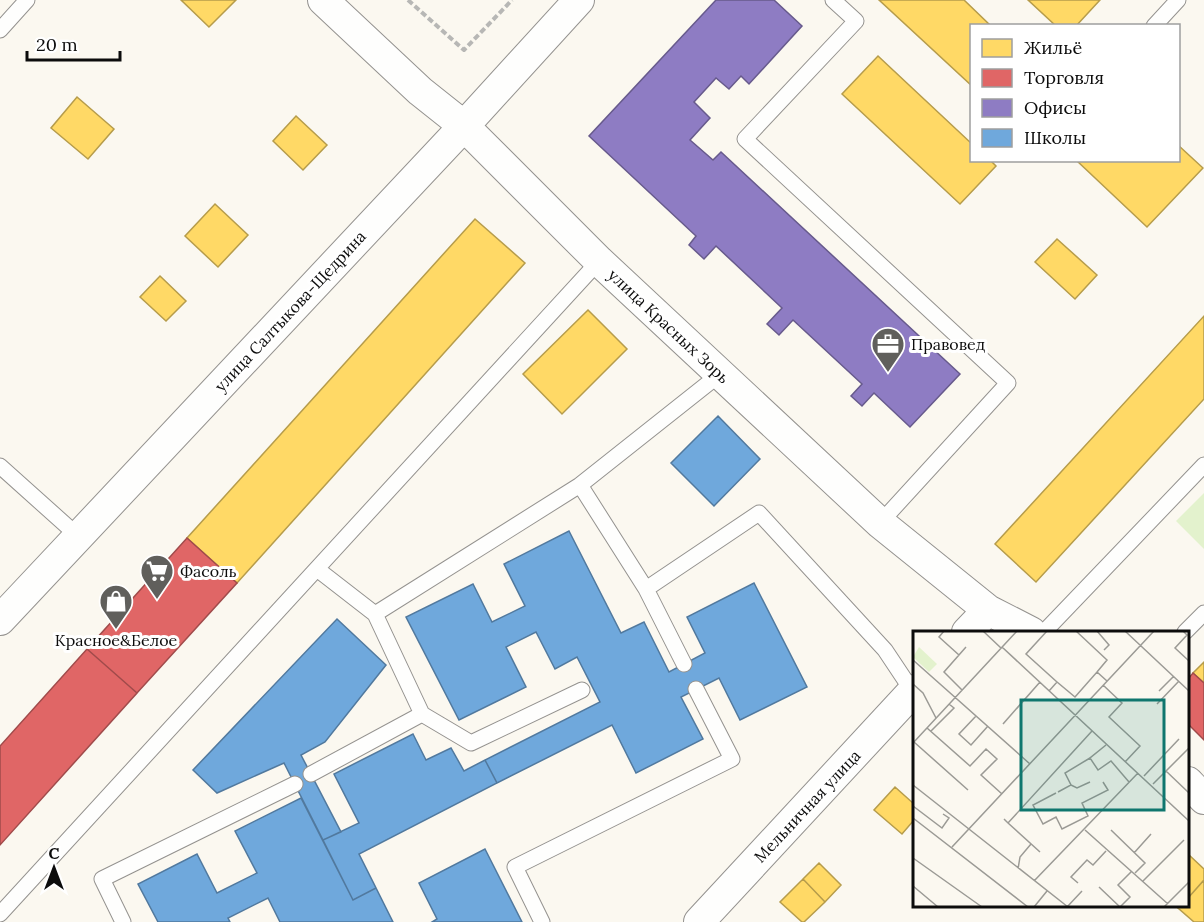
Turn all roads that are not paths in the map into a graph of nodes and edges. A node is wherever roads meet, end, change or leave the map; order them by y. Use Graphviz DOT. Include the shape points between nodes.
graph roads {
  1 [pos="27,0"];
  2 [pos="323,0"];
  3 [pos="579,0"];
  4 [pos="833,0"];
  5 [pos="1178,0"];
  6 [pos="1156,24"];
  7 [pos="0,30"];
  8 [pos="464,126"];
  9 [pos="599,261"];
  10 [pos="720,374"];
  11 [pos="1204,465"];
  12 [pos="0,466"];
  13 [pos="580,485"];
  14 [pos="880,524"];
  15 [pos="78,536"];
  16 [pos="316,569"];
  17 [pos="646,589"];
  18 [pos="988,610"];
  19 [pos="1204,613"];
  20 [pos="375,614"];
  21 [pos="0,620"];
  22 [pos="970,631"];
  23 [pos="1027,631"];
  24 [pos="1046,631"];
  25 [pos="1187,631"];
  26 [pos="684,664"];
  27 [pos="696,689"];
  28 [pos="582,690"];
  29 [pos="913,690"];
  30 [pos="913,692"];
  31 [pos="422,714"];
  32 [pos="311,774"];
  33 [pos="1189,783"];
  34 [pos="295,784"];
  35 [pos="1204,799"];
  36 [pos="0,914"];
  37 [pos="123,922"];
  38 [pos="542,922"];
  39 [pos="699,922"];
  1 -- 7 [label="lane"];
  2 -- 8 [label="street, улица Красных Зорь" via="420,91"];
  3 -- 8 [label="street, улица Салтыкова-Щедрина"];
  4 -- 14 [label="lane" via="856,21 746,139 1008,383"];
  5 -- 6 [label="lane"];
  8 -- 9 [label="street, улица Красных Зорь"];
  8 -- 15 [label="street, улица Салтыкова-Щедрина"];
  9 -- 10 [label="street, улица Красных Зорь"];
  9 -- 16 [label="lane"];
  10 -- 13 [label="lane"];
  10 -- 14 [label="street, улица Красных Зорь"];
  11 -- 24 [label="lane"];
  12 -- 15 [label="lane"];
  13 -- 17 [label="lane"];
  13 -- 20 [label="lane"];
  14 -- 18 [label="street, улица Красных Зорь"];
  15 -- 21 [label="street, улица Салтыкова-Щедрина"];
  16 -- 20 [label="lane"];
  16 -- 36 [label="lane"];
  17 -- 26 [label="lane"];
  17 -- 29 [label="lane" via="759,513 885,650"];
  18 -- 22 [label="street"];
  18 -- 23 [label="street, улица Красных Зорь"];
  19 -- 25 [label="lane"];
  20 -- 31 [label="lane"];
  27 -- 38 [label="lane" via="732,759 515,867"];
  28 -- 31 [label="lane" via="471,743"];
  30 -- 39 [label="street, Мельничная улица"];
  31 -- 32 [label="lane"];
  33 -- 35 [label="street"];
  34 -- 37 [label="lane" via="102,879"];
}
